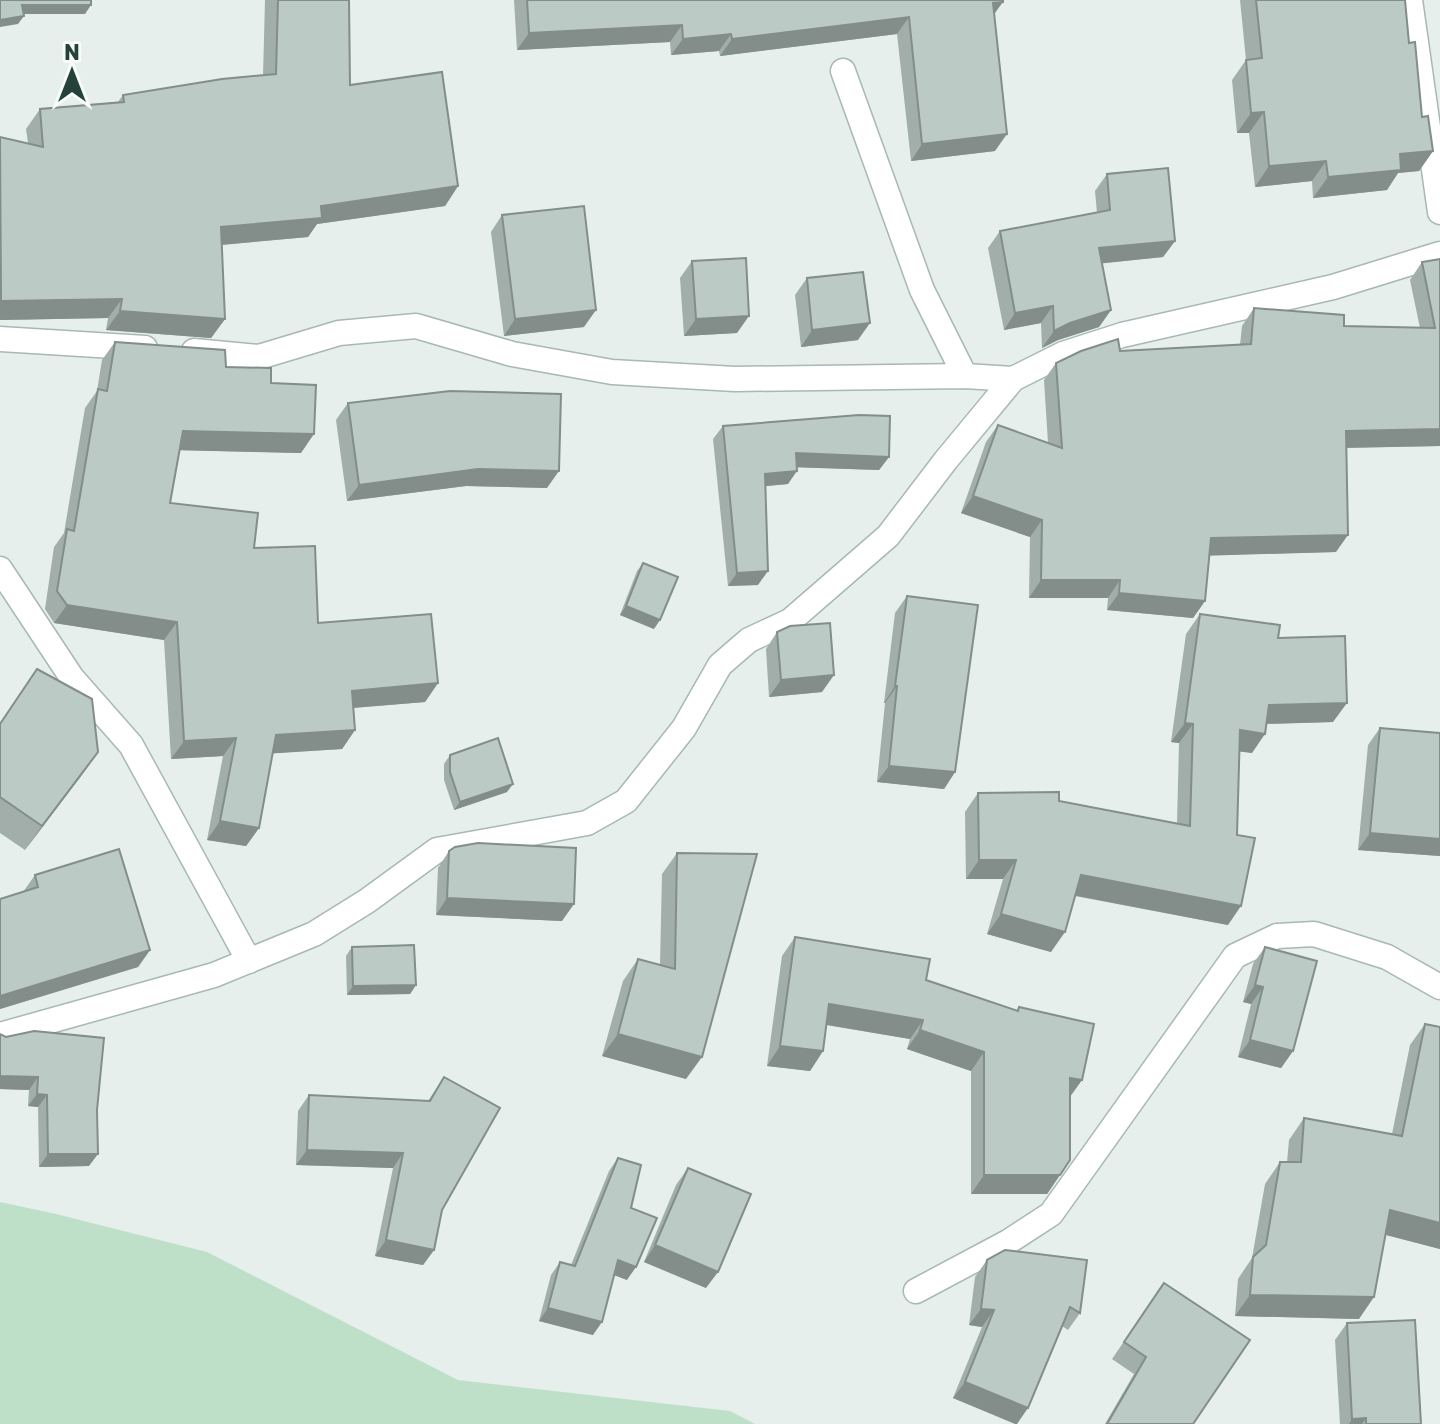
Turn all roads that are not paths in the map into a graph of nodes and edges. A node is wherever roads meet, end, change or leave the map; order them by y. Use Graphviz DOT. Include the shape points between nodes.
graph roads {
  1 [pos="1410,0"];
  2 [pos="843,71"];
  3 [pos="1440,212"];
  4 [pos="1440,254"];
  5 [pos="0,339"];
  6 [pos="965,376"];
  7 [pos="1013,379"];
  8 [pos="0,569"];
  9 [pos="249,961"];
  10 [pos="1440,987"];
  11 [pos="0,1035"];
  12 [pos="916,1291"];
  1 -- 3 [label="street"];
  2 -- 6 [label="street" via="922,290"];
  4 -- 7 [label="street" via="1333,287 1122,335 1063,354"];
  5 -- 6 [label="street" via="259,357 339,333 416,326 512,354 612,372 735,379"];
  6 -- 7 [label="street"];
  7 -- 9 [label="street" via="888,536 790,621 749,640 720,665 684,728 626,801 587,823 437,850 314,934"];
  8 -- 9 [label="street" via="72,678 131,745"];
  9 -- 11 [label="street"];
  10 -- 12 [label="street" via="1387,957 1314,934 1277,936 1235,956 1051,1214"];
}
